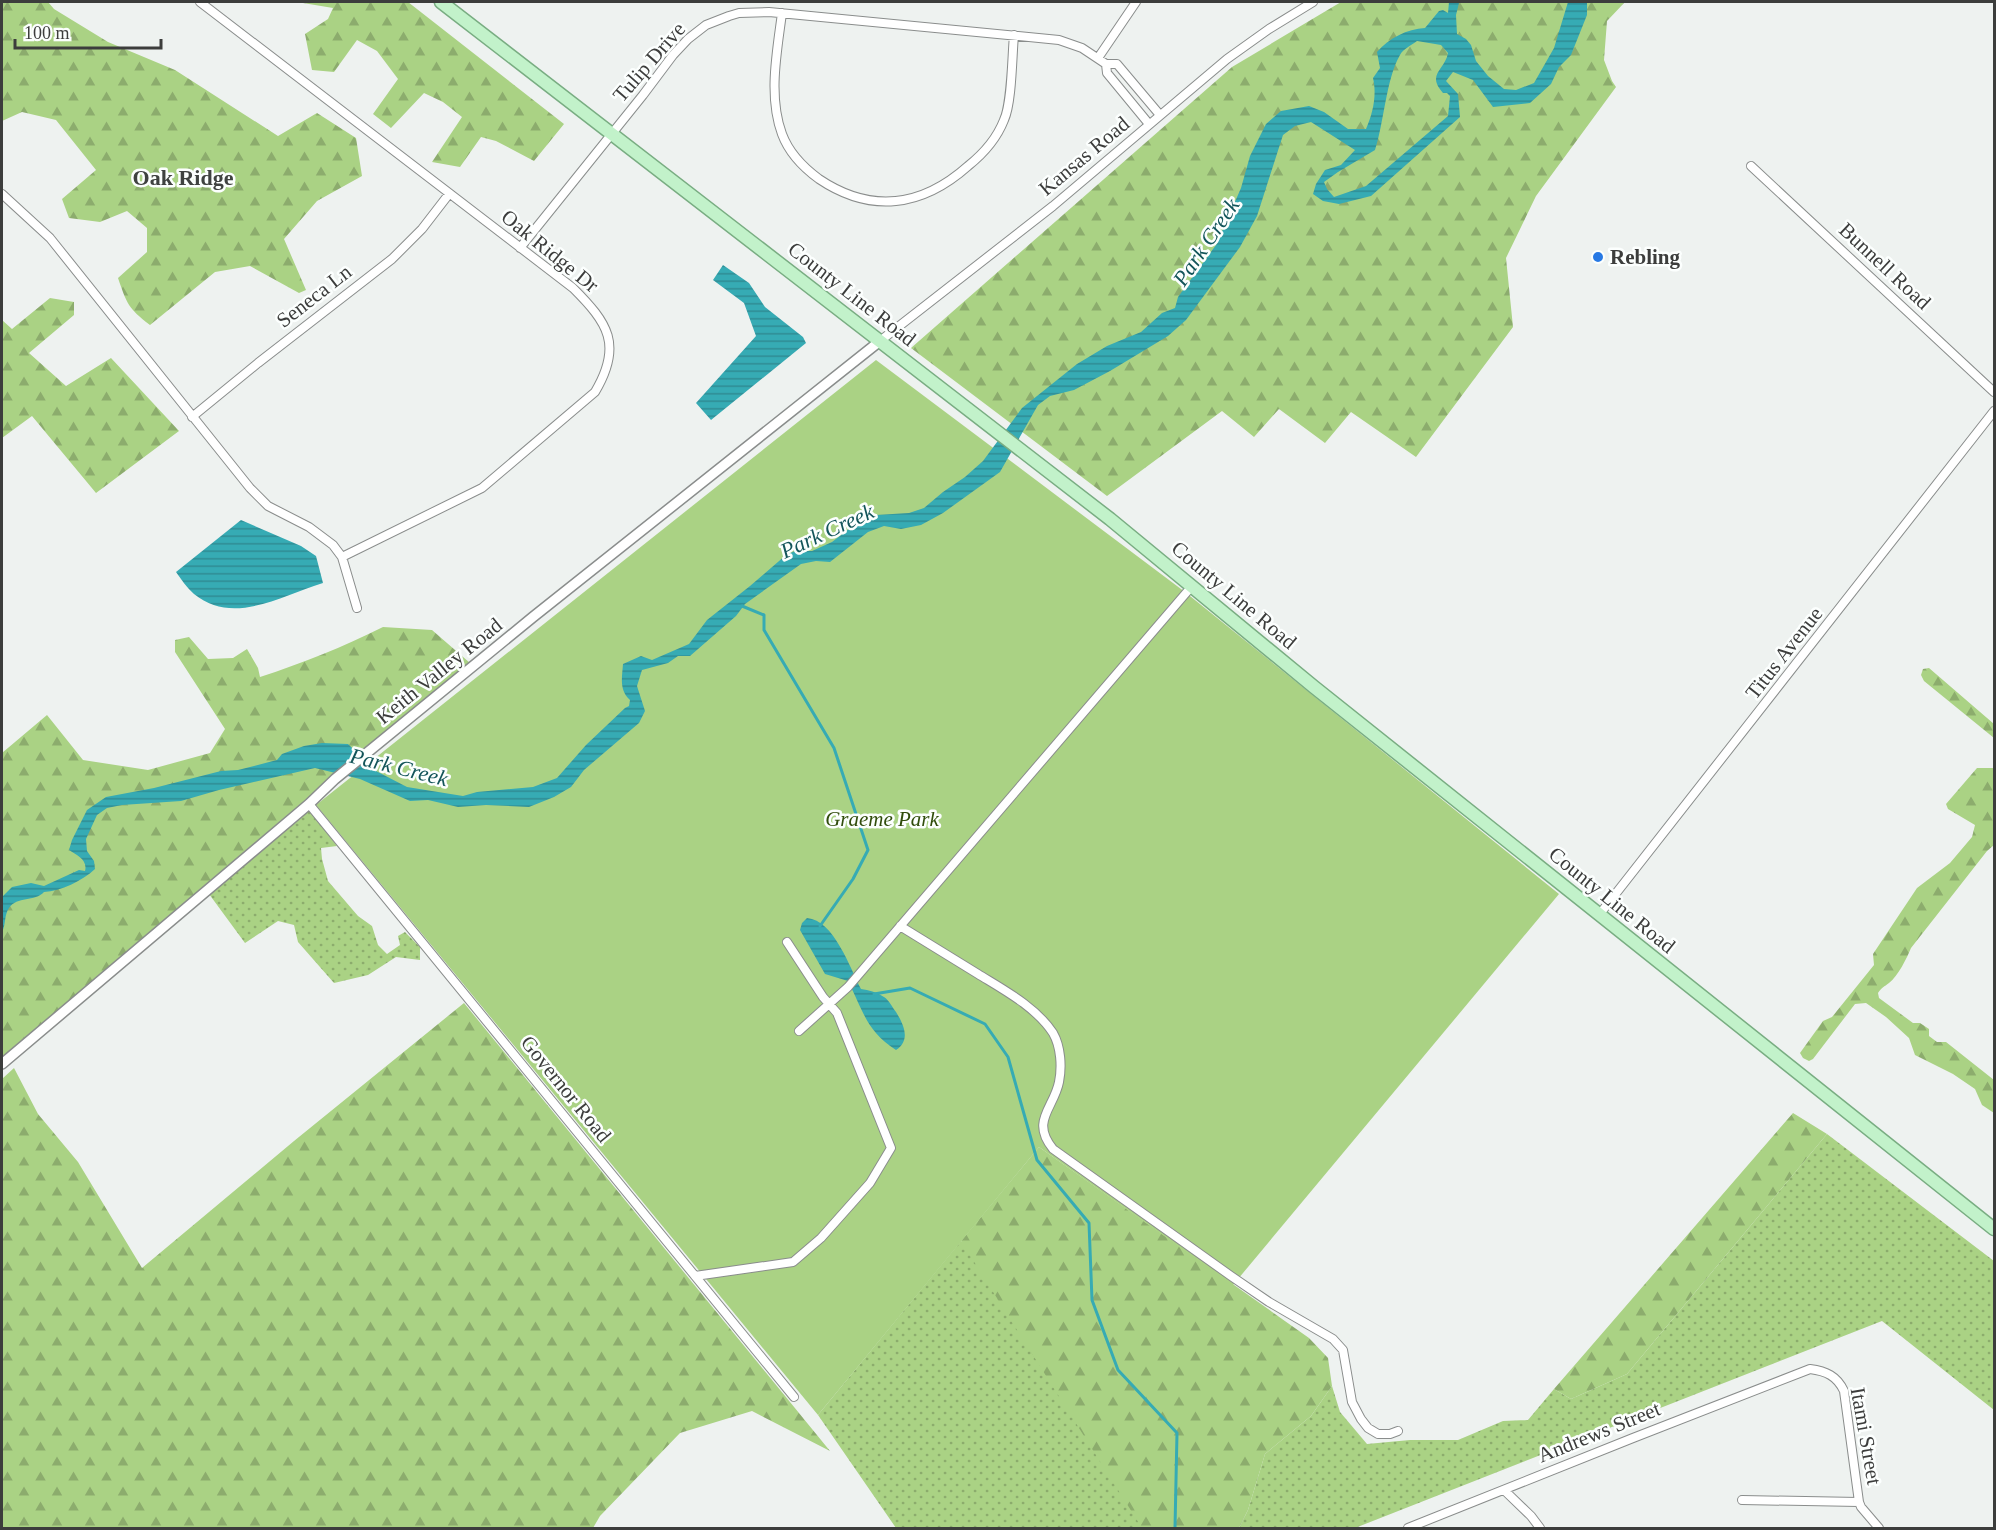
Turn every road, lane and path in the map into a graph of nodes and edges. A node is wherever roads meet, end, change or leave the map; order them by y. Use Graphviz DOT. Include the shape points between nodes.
graph roads {
  1 [pos="200,2"];
  2 [pos="441,2"];
  3 [pos="1136,2"];
  4 [pos="1313,2"];
  5 [pos="782,13"];
  6 [pos="1014,35"];
  7 [pos="1098,58"];
  8 [pos="1106,64"];
  9 [pos="1160,115"];
  10 [pos="1149,124"];
  11 [pos="611,134"];
  12 [pos="1751,166"];
  13 [pos="2,194"];
  14 [pos="449,194"];
  15 [pos="520,248"];
  16 [pos="880,341"];
  17 [pos="1995,392"];
  18 [pos="1995,411"];
  19 [pos="192,417"];
  20 [pos="342,557"];
  21 [pos="1192,586"];
  22 [pos="357,608"];
  23 [pos="309,804"];
  24 [pos="1599,915"];
  25 [pos="900,926"];
  26 [pos="787,942"];
  27 [pos="829,1004"];
  28 [pos="799,1031"];
  29 [pos="2,1064"];
  30 [pos="1995,1229"];
  31 [pos="695,1276"];
  32 [pos="1804,1370"];
  33 [pos="794,1397"];
  34 [pos="1398,1431"];
  35 [pos="1504,1490"];
  36 [pos="1742,1500"];
  37 [pos="1859,1502"];
  38 [pos="1408,1528"];
  39 [pos="1540,1528"];
  40 [pos="1879,1528"];
  1 -- 14 [label="street, Oak Ridge Dr"];
  2 -- 11 [label="main road, County Line Road"];
  3 -- 7 [label="street"];
  4 -- 9 [label="street, Kansas Road" via="1227,59"];
  5 -- 6 [label="street, Tulip Drive"];
  5 -- 6 [label="street" via="775,99 784,140 813,174 841,192 873,202 895,202 947,184 996,136 1006,118"];
  5 -- 11 [label="street, Tulip Drive" via="740,13 696,31"];
  6 -- 7 [label="street, Tulip Drive" via="1059,40"];
  7 -- 8 [label="street, Tulip Drive"];
  8 -- 9 [label="street, Tulip Drive" via="1117,64"];
  8 -- 10 [label="street, Tulip Drive" via="1107,73"];
  9 -- 10 [label="street, Kansas Road"];
  10 -- 16 [label="street, Kansas Road" via="1053,206"];
  11 -- 15 [label="street, Tulip Drive"];
  11 -- 16 [label="main road, County Line Road"];
  12 -- 17 [label="street, Bunnell Road"];
  13 -- 19 [label="street" via="50,238"];
  14 -- 15 [label="street, Oak Ridge Dr"];
  14 -- 19 [label="street, Seneca Ln" via="392,259"];
  15 -- 20 [label="street, Oak Ridge Dr" via="573,288 602,322 609,337 604,377 595,392 482,488"];
  16 -- 21 [label="main road, County Line Road"];
  16 -- 23 [label="street, Keith Valley Road" via="334,779"];
  18 -- 24 [label="street, Titus Avenue"];
  19 -- 20 [label="street" via="268,506 309,527"];
  20 -- 22 [label="street"];
  21 -- 24 [label="main road, County Line Road"];
  21 -- 25 [label="street"];
  23 -- 29 [label="street, Keith Valley Road"];
  23 -- 31 [label="street, Governor Road"];
  24 -- 30 [label="main road, County Line Road"];
  25 -- 27 [label="street"];
  25 -- 34 [label="street" via="1015,998 1053,1034 1060,1052 1059,1084 1043,1118 1047,1143 1231,1276 1333,1339 1343,1350 1352,1402 1361,1419 1378,1434"];
  26 -- 27 [label="street"];
  27 -- 28 [label="street"];
  27 -- 31 [label="street" via="837,1013 891,1148 870,1183 821,1238 792,1262"];
  31 -- 33 [label="street, Governor Road"];
  32 -- 35 [label="street, Andrews Street"];
  32 -- 37 [label="street, Itami Street" via="1828,1373 1844,1391"];
  35 -- 38 [label="street, Andrews Street"];
  35 -- 39 [label="street"];
  36 -- 37 [label="street"];
  37 -- 40 [label="street, Itami Street"];
}
